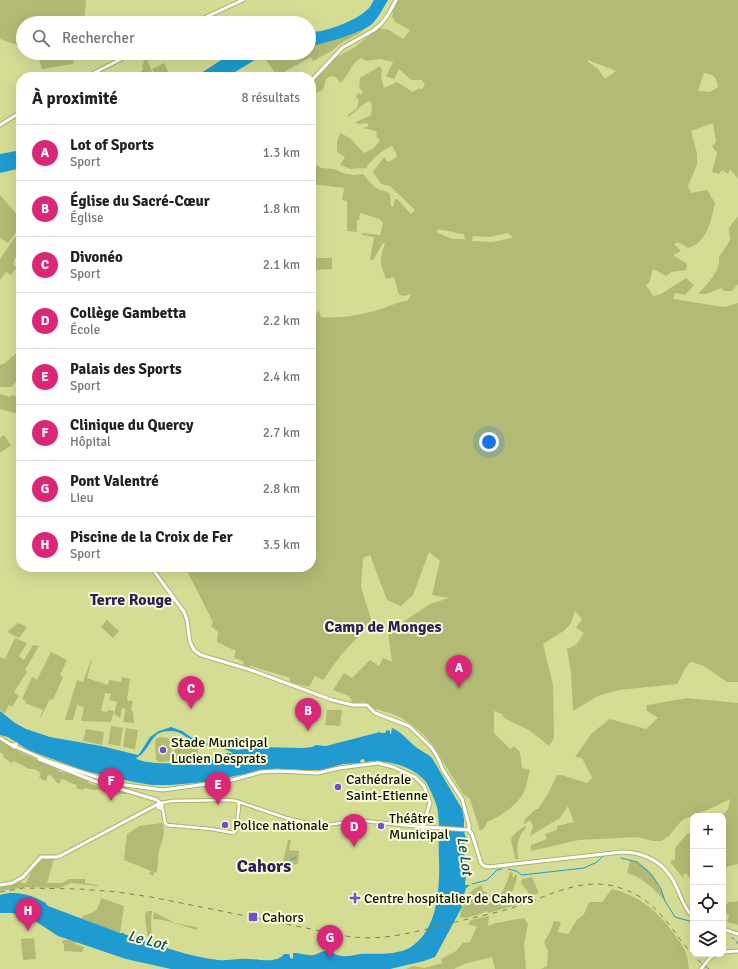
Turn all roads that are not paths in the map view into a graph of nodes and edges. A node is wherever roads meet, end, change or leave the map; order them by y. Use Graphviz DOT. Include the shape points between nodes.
graph roads {
  1 [pos="243,0"];
  2 [pos="396,0"];
  3 [pos="208,16"];
  4 [pos="119,60"];
  5 [pos="96,72"];
  6 [pos="316,76"];
  7 [pos="16,115"];
  8 [pos="2,124"];
  9 [pos="154,572"];
  10 [pos="0,738"];
  11 [pos="15,746"];
  12 [pos="238,801"];
  13 [pos="244,804"];
  14 [pos="160,805"];
  15 [pos="239,806"];
  16 [pos="423,826"];
  17 [pos="467,830"];
  18 [pos="0,885"];
  19 [pos="690,913"];
  20 [pos="726,930"];
  21 [pos="738,934"];
  22 [pos="738,950"];
  23 [pos="726,951"];
  24 [pos="710,957"];
  25 [pos="712,957"];
  26 [pos="700,969"];
  1 -- 3 [label="main road"];
  2 -- 6 [label="main road" via="381,24 342,48"];
  4 -- 5 [label="main road"];
  7 -- 8 [label="main road"];
  9 -- 17 [label="main road" via="186,617 190,642 194,650 201,655 251,670 332,700 353,705 365,704 375,712 409,726 434,750 443,770 462,799 470,825"];
  10 -- 11 [label="main road"];
  11 -- 14 [label="main road" via="94,781 157,800"];
  11 -- 16 [label="main road" via="84,773 128,786 163,790 229,781 264,772 320,773 378,763 415,777 424,786 430,803"];
  12 -- 13 [label="main road"];
  12 -- 14 [label="main road" via="172,801"];
  12 -- 15 [label="main road"];
  13 -- 15 [label="main road"];
  13 -- 16 [label="main road" via="320,826 365,821"];
  14 -- 15 [label="main road" via="165,824 170,826 234,833"];
  14 -- 18 [label="main road" via="62,855 42,857 23,877 12,883"];
  16 -- 17 [label="main road"];
  17 -- 19 [label="main road" via="472,834 483,865 492,868 617,852 638,853 648,857 666,871"];
  20 -- 21 [label="main road"];
  22 -- 23 [label="main road"];
  24 -- 26 [label="main road"];
  25 -- 26 [label="main road"];
}
